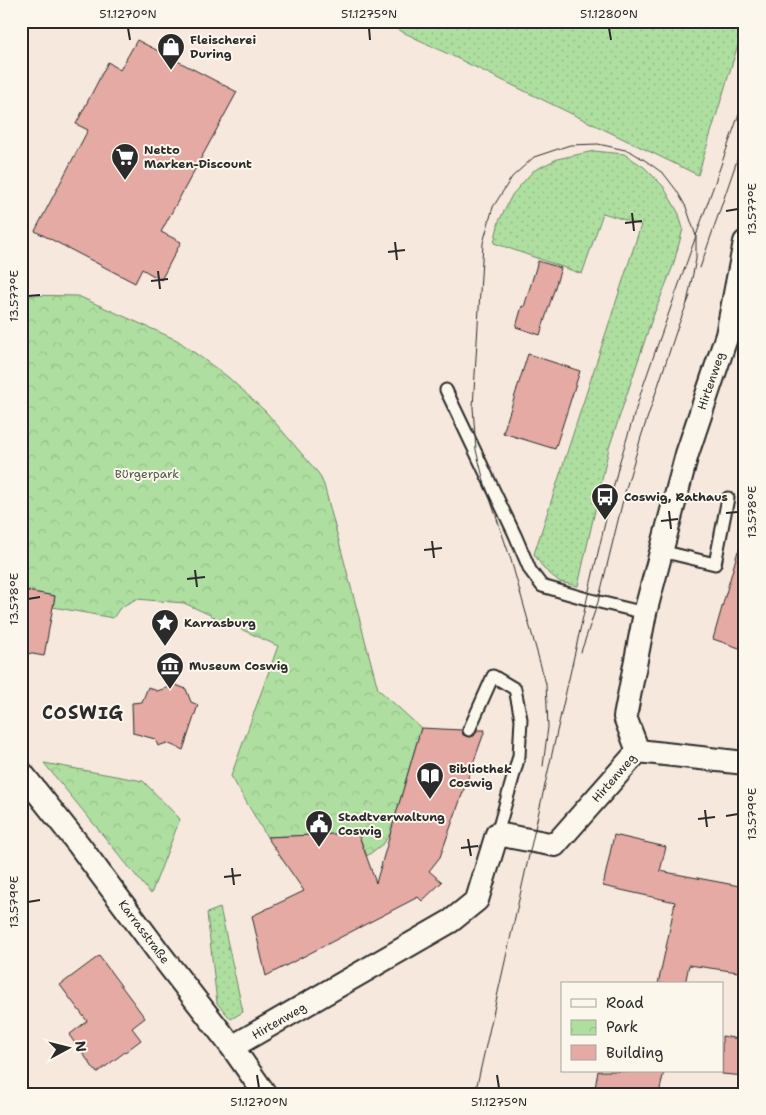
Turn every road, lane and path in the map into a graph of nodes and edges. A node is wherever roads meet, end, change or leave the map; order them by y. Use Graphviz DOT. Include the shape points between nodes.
graph roads {
  1 [pos="745,242"];
  2 [pos="446,390"];
  3 [pos="728,498"];
  4 [pos="661,551"];
  5 [pos="645,613"];
  6 [pos="469,730"];
  7 [pos="638,751"];
  8 [pos="745,763"];
  9 [pos="21,772"];
  10 [pos="497,834"];
  11 [pos="232,1047"];
  12 [pos="265,1094"];
  1 -- 4 [label="street, Hirtenweg" via="727,335 687,454"];
  2 -- 5 [label="lane" via="530,570 542,586"];
  3 -- 4 [label="lane" via="715,564"];
  4 -- 5 [label="street, Hirtenweg"];
  5 -- 7 [label="street, Hirtenweg" via="625,717"];
  6 -- 10 [label="lane" via="493,676 515,689 521,719 519,756"];
  7 -- 8 [label="street"];
  7 -- 10 [label="street, Hirtenweg" via="555,845"];
  9 -- 11 [label="street, Karrasstraße"];
  10 -- 11 [label="street, Hirtenweg" via="478,900 451,921"];
  11 -- 12 [label="street, Karrasstraße"];
}
